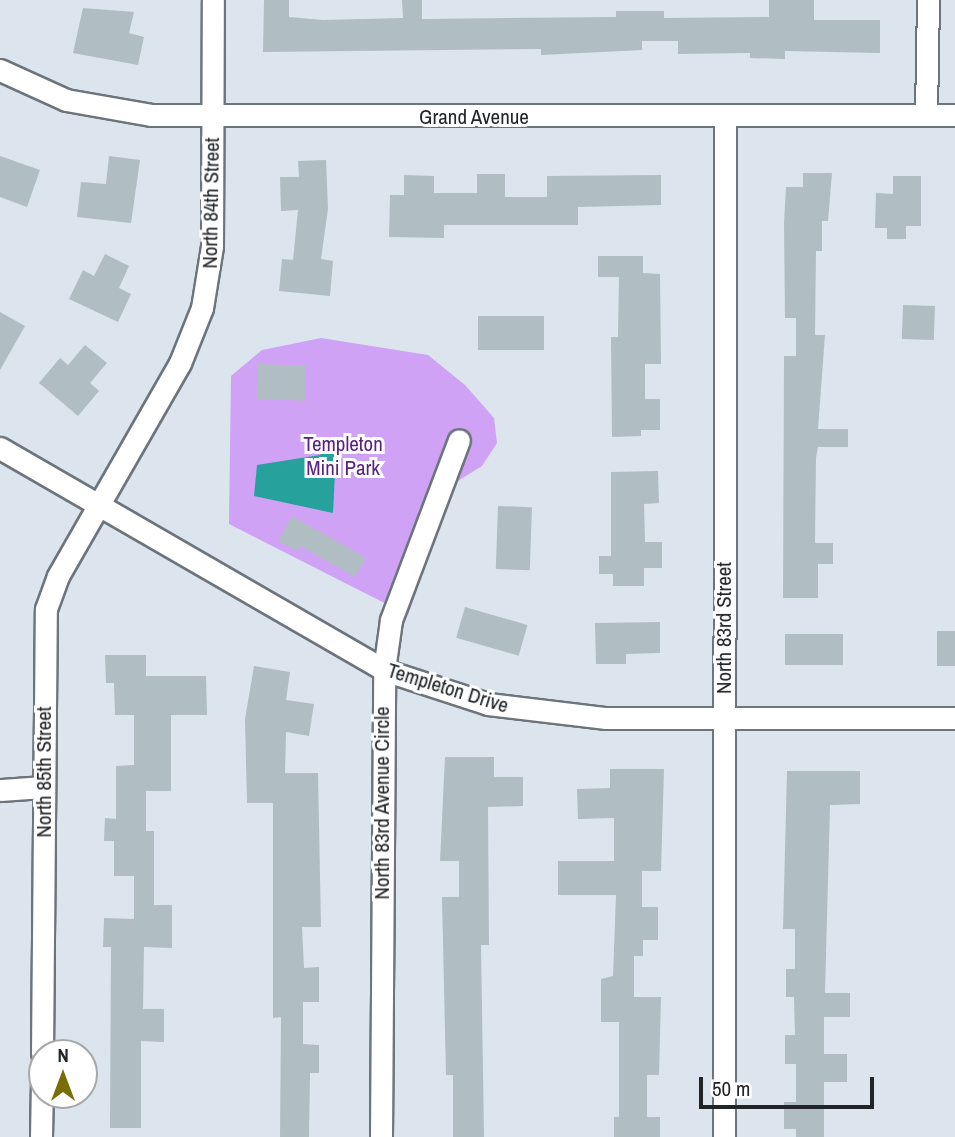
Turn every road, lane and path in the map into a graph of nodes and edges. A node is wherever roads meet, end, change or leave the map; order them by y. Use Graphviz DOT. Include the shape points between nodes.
graph roads {
  1 [pos="213,0"];
  2 [pos="928,0"];
  3 [pos="0,71"];
  4 [pos="926,114"];
  5 [pos="213,115"];
  6 [pos="955,115"];
  7 [pos="725,118"];
  8 [pos="459,440"];
  9 [pos="0,448"];
  10 [pos="99,505"];
  11 [pos="384,670"];
  12 [pos="724,718"];
  13 [pos="955,718"];
  14 [pos="43,787"];
  15 [pos="0,790"];
  16 [pos="42,1039"];
  17 [pos="41,1109"];
  18 [pos="41,1137"];
  19 [pos="382,1137"];
  20 [pos="724,1137"];
  1 -- 5 [label="street, North 84th Street"];
  2 -- 4 [label="street"];
  3 -- 5 [label="street, Grand Avenue" via="66,100 110,110"];
  4 -- 6 [label="street, Grand Avenue"];
  4 -- 7 [label="street, Grand Avenue"];
  5 -- 7 [label="street, Grand Avenue"];
  5 -- 10 [label="street, North 84th Street" via="212,246 202,308 180,363"];
  7 -- 12 [label="street, North 83rd Street"];
  8 -- 11 [label="street, North 83rd Avenue Circle" via="391,620"];
  9 -- 10 [label="street, Templeton Drive"];
  10 -- 11 [label="street, Templeton Drive"];
  10 -- 14 [label="street, North 85th Street" via="58,576 46,609"];
  11 -- 12 [label="street, Templeton Drive" via="488,704 531,712"];
  11 -- 19 [label="street, North 83rd Avenue Circle"];
  12 -- 13 [label="street, Templeton Drive"];
  12 -- 20 [label="street, North 83rd Street"];
  14 -- 15 [label="street"];
  14 -- 16 [label="street, North 85th Street"];
  17 -- 18 [label="street"];
}
